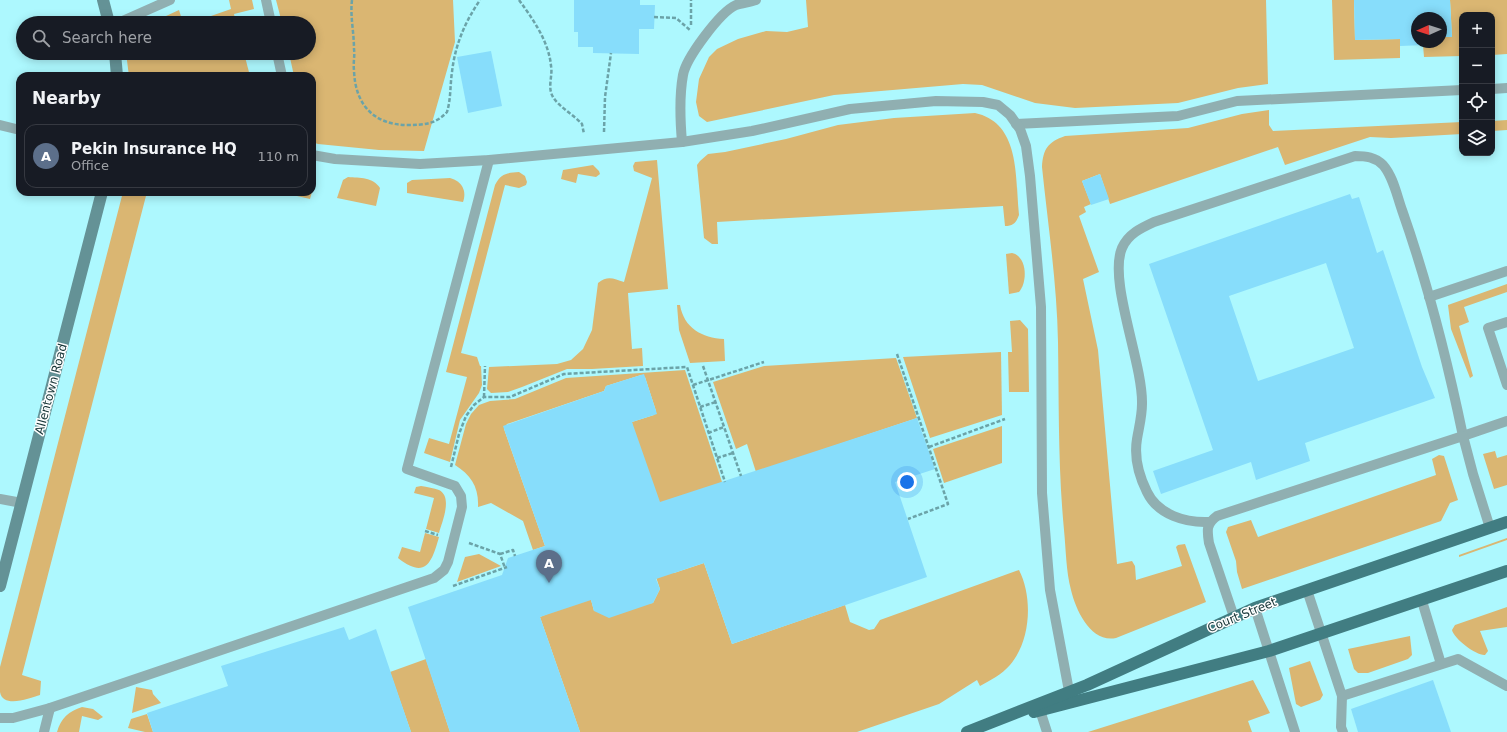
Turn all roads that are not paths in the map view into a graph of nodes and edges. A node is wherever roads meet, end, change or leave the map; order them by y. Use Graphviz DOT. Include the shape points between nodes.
graph roads {
  1 [pos="103,0"];
  2 [pos="170,0"];
  3 [pos="266,0"];
  4 [pos="756,0"];
  5 [pos="107,16"];
  6 [pos="134,16"];
  7 [pos="269,16"];
  8 [pos="115,60"];
  9 [pos="279,60"];
  10 [pos="116,72"];
  11 [pos="281,72"];
  12 [pos="1507,88"];
  13 [pos="1495,89"];
  14 [pos="1459,90"];
  15 [pos="1016,124"];
  16 [pos="0,125"];
  17 [pos="16,129"];
  18 [pos="682,142"];
  19 [pos="316,156"];
  20 [pos="489,160"];
  21 [pos="101,196"];
  22 [pos="1507,271"];
  23 [pos="1429,297"];
  24 [pos="1507,322"];
  25 [pos="1507,385"];
  26 [pos="1507,421"];
  27 [pos="1463,436"];
  28 [pos="0,499"];
  29 [pos="22,503"];
  30 [pos="1209,522"];
  31 [pos="1507,522"];
  32 [pos="1490,528"];
  33 [pos="1507,571"];
  34 [pos="0,586"];
  35 [pos="1307,590"];
  36 [pos="1422,601"];
  37 [pos="1255,608"];
  38 [pos="1234,617"];
  39 [pos="1321,634"];
  40 [pos="1269,651"];
  41 [pos="1441,664"];
  42 [pos="1507,686"];
  43 [pos="1070,692"];
  44 [pos="1342,696"];
  45 [pos="1039,707"];
  46 [pos="50,708"];
  47 [pos="0,718"];
  48 [pos="44,732"];
  49 [pos="967,732"];
  50 [pos="1047,732"];
  51 [pos="1295,732"];
  52 [pos="1343,732"];
  1 -- 5 [label="street"];
  2 -- 6 [label="lane"];
  3 -- 7 [label="lane"];
  4 -- 18 [label="lane" via="734,6 712,27 692,53 683,73 679,105"];
  8 -- 10 [label="street"];
  9 -- 11 [label="lane"];
  12 -- 13 [label="lane"];
  14 -- 15 [label="lane" via="1237,101 1178,116"];
  15 -- 18 [label="lane" via="1010,115 998,106 983,102 936,101 850,108 752,131"];
  15 -- 43 [label="lane" via="1026,146 1040,292 1042,492 1050,590"];
  16 -- 17 [label="lane"];
  18 -- 20 [label="lane"];
  19 -- 20 [label="lane" via="420,164"];
  20 -- 46 [label="lane" via="407,469 455,486 461,496 462,507 444,570 434,578"];
  21 -- 29 [label="street, Allentown Road"];
  22 -- 23 [label="lane"];
  23 -- 27 [label="lane" via="1448,364"];
  23 -- 30 [label="lane" via="1419,257 1390,179 1384,166 1376,159 1366,156 1355,156 1154,222 1129,237 1122,248 1119,278 1140,380 1141,421 1136,441 1139,474 1148,494 1172,516 1193,522"];
  24 -- 25 [label="lane" via="1488,328"];
  26 -- 27 [label="lane"];
  27 -- 30 [label="lane" via="1217,516"];
  27 -- 32 [label="lane" via="1472,474"];
  28 -- 29 [label="lane"];
  29 -- 34 [label="street, Allentown Road"];
  30 -- 38 [label="lane" via="1206,530 1209,543"];
  31 -- 32 [label="main road, Court Street"];
  32 -- 35 [label="main road, Court Street"];
  33 -- 36 [label="main road, Court Street"];
  35 -- 37 [label="main road, Court Street"];
  35 -- 39 [label="lane"];
  36 -- 39 [label="main road, Court Street"];
  36 -- 41 [label="lane"];
  37 -- 38 [label="main road, Court Street"];
  37 -- 40 [label="lane"];
  38 -- 43 [label="main road, Court Street"];
  39 -- 40 [label="main road, Court Street"];
  39 -- 44 [label="lane"];
  40 -- 45 [label="main road, Court Street"];
  40 -- 51 [label="lane"];
  41 -- 42 [label="lane" via="1458,659"];
  41 -- 44 [label="lane"];
  43 -- 45 [label="main road, Court Street"];
  44 -- 52 [label="lane"];
  45 -- 49 [label="main road, Court Street"];
  45 -- 50 [label="lane"];
  46 -- 47 [label="lane" via="13,718"];
  46 -- 48 [label="lane"];
}
